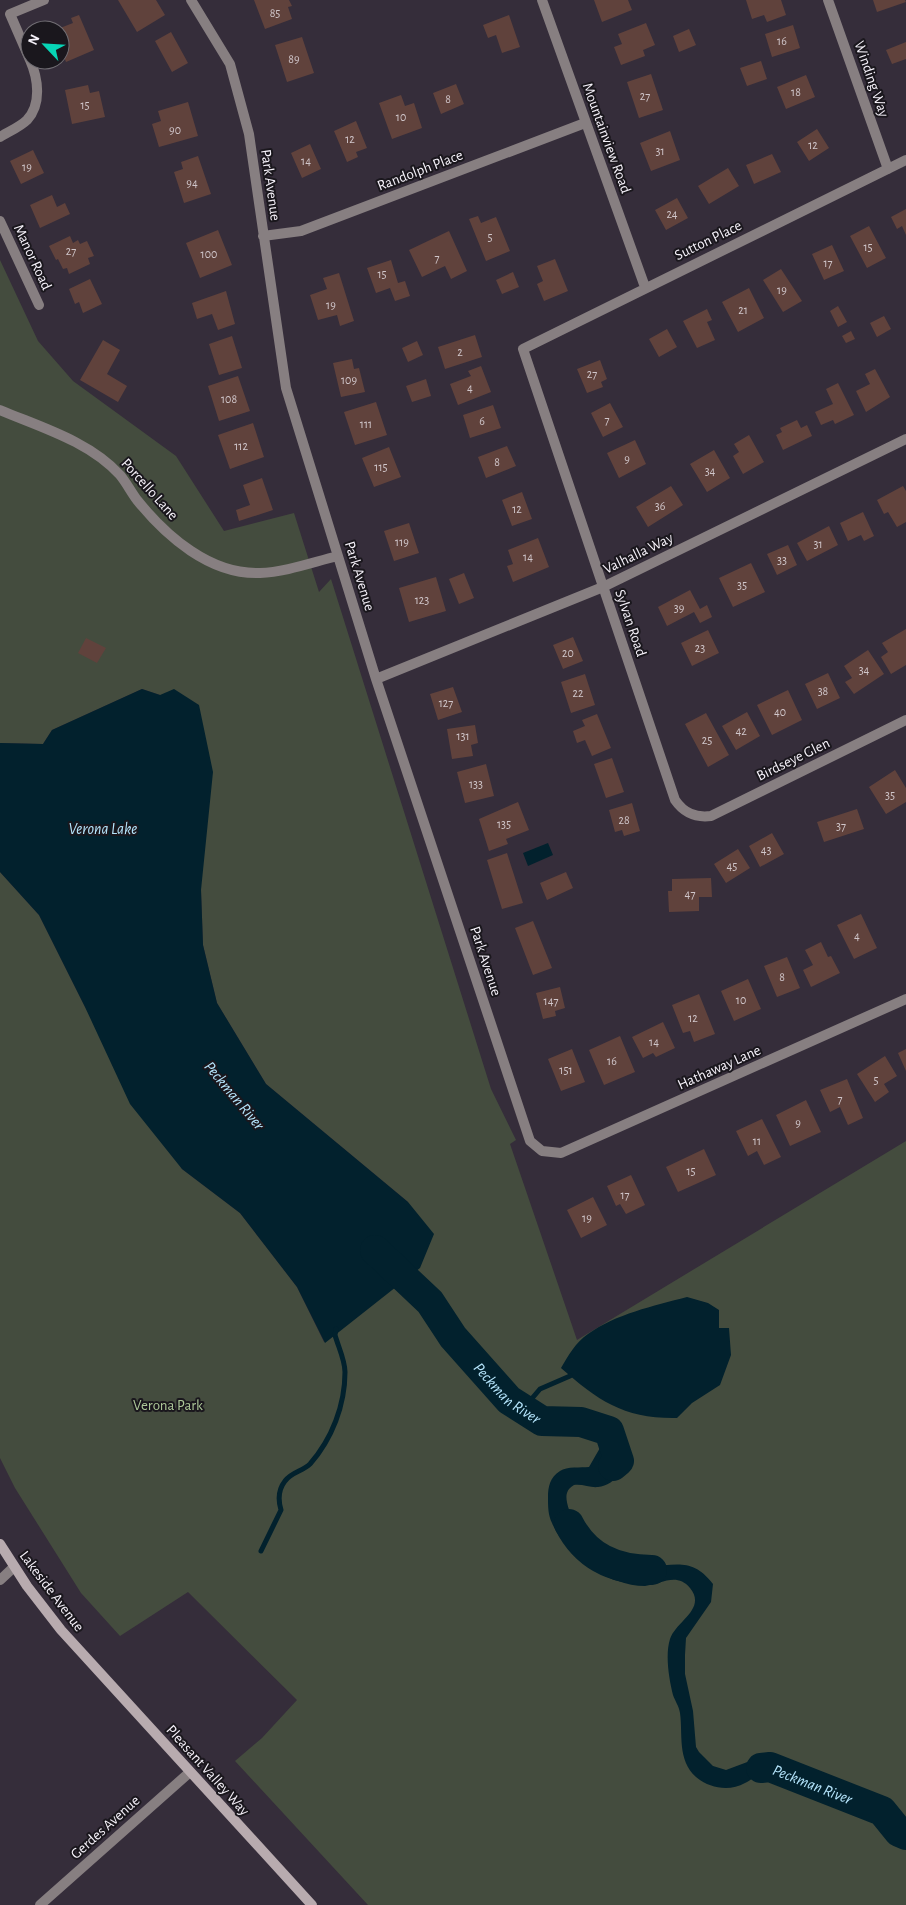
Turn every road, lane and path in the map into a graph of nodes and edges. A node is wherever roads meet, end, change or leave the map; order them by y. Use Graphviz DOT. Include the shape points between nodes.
graph roads {
  1 [pos="44,0"];
  2 [pos="191,0"];
  3 [pos="542,0"];
  4 [pos="828,0"];
  5 [pos="20,37"];
  6 [pos="32,70"];
  7 [pos="585,124"];
  8 [pos="0,137"];
  9 [pos="906,160"];
  10 [pos="888,169"];
  11 [pos="0,221"];
  12 [pos="263,236"];
  13 [pos="645,287"];
  14 [pos="39,305"];
  15 [pos="523,349"];
  16 [pos="0,410"];
  17 [pos="906,439"];
  18 [pos="338,556"];
  19 [pos="603,587"];
  20 [pos="376,678"];
  21 [pos="906,720"];
  22 [pos="691,815"];
  23 [pos="906,999"];
  24 [pos="542,1152"];
  25 [pos="0,1544"];
  26 [pos="14,1567"];
  27 [pos="0,1580"];
  28 [pos="82,1654"];
  29 [pos="190,1772"];
  30 [pos="40,1905"];
  31 [pos="312,1905"];
  1 -- 5 [label="street" via="10,14"];
  2 -- 12 [label="street, Park Avenue" via="230,64 249,134"];
  3 -- 7 [label="street, Mountainview Road"];
  4 -- 10 [label="street, Winding Way"];
  6 -- 8 [label="street" via="38,92 34,108 27,120"];
  7 -- 12 [label="street, Randolph Place" via="301,231"];
  7 -- 13 [label="street, Mountainview Road"];
  9 -- 10 [label="street, Sutton Place"];
  10 -- 13 [label="street, Sutton Place"];
  11 -- 14 [label="street, Manor Road"];
  12 -- 18 [label="street, Park Avenue" via="286,388"];
  13 -- 15 [label="street, Sutton Place"];
  15 -- 19 [label="street, Sylvan Road"];
  16 -- 18 [label="street, Porcello Lane" via="72,441 101,460 120,475 164,530 216,566 237,572 259,573"];
  17 -- 19 [label="street, Valhalla Way"];
  18 -- 20 [label="street, Park Avenue"];
  19 -- 20 [label="street, Valhalla Way"];
  19 -- 22 [label="street, Sylvan Road" via="675,800"];
  20 -- 24 [label="street, Park Avenue" via="527,1134"];
  21 -- 22 [label="street, Birdseye Glen" via="711,816"];
  23 -- 24 [label="street, Hathaway Lane" via="561,1153"];
  25 -- 26 [label="main road, Lakeside Avenue"];
  26 -- 27 [label="street"];
  26 -- 28 [label="main road, Lakeside Avenue"];
  28 -- 29 [label="main road, Pleasant Valley Way"];
  29 -- 30 [label="street, Gerdes Avenue"];
  29 -- 31 [label="main road, Pleasant Valley Way"];
}
